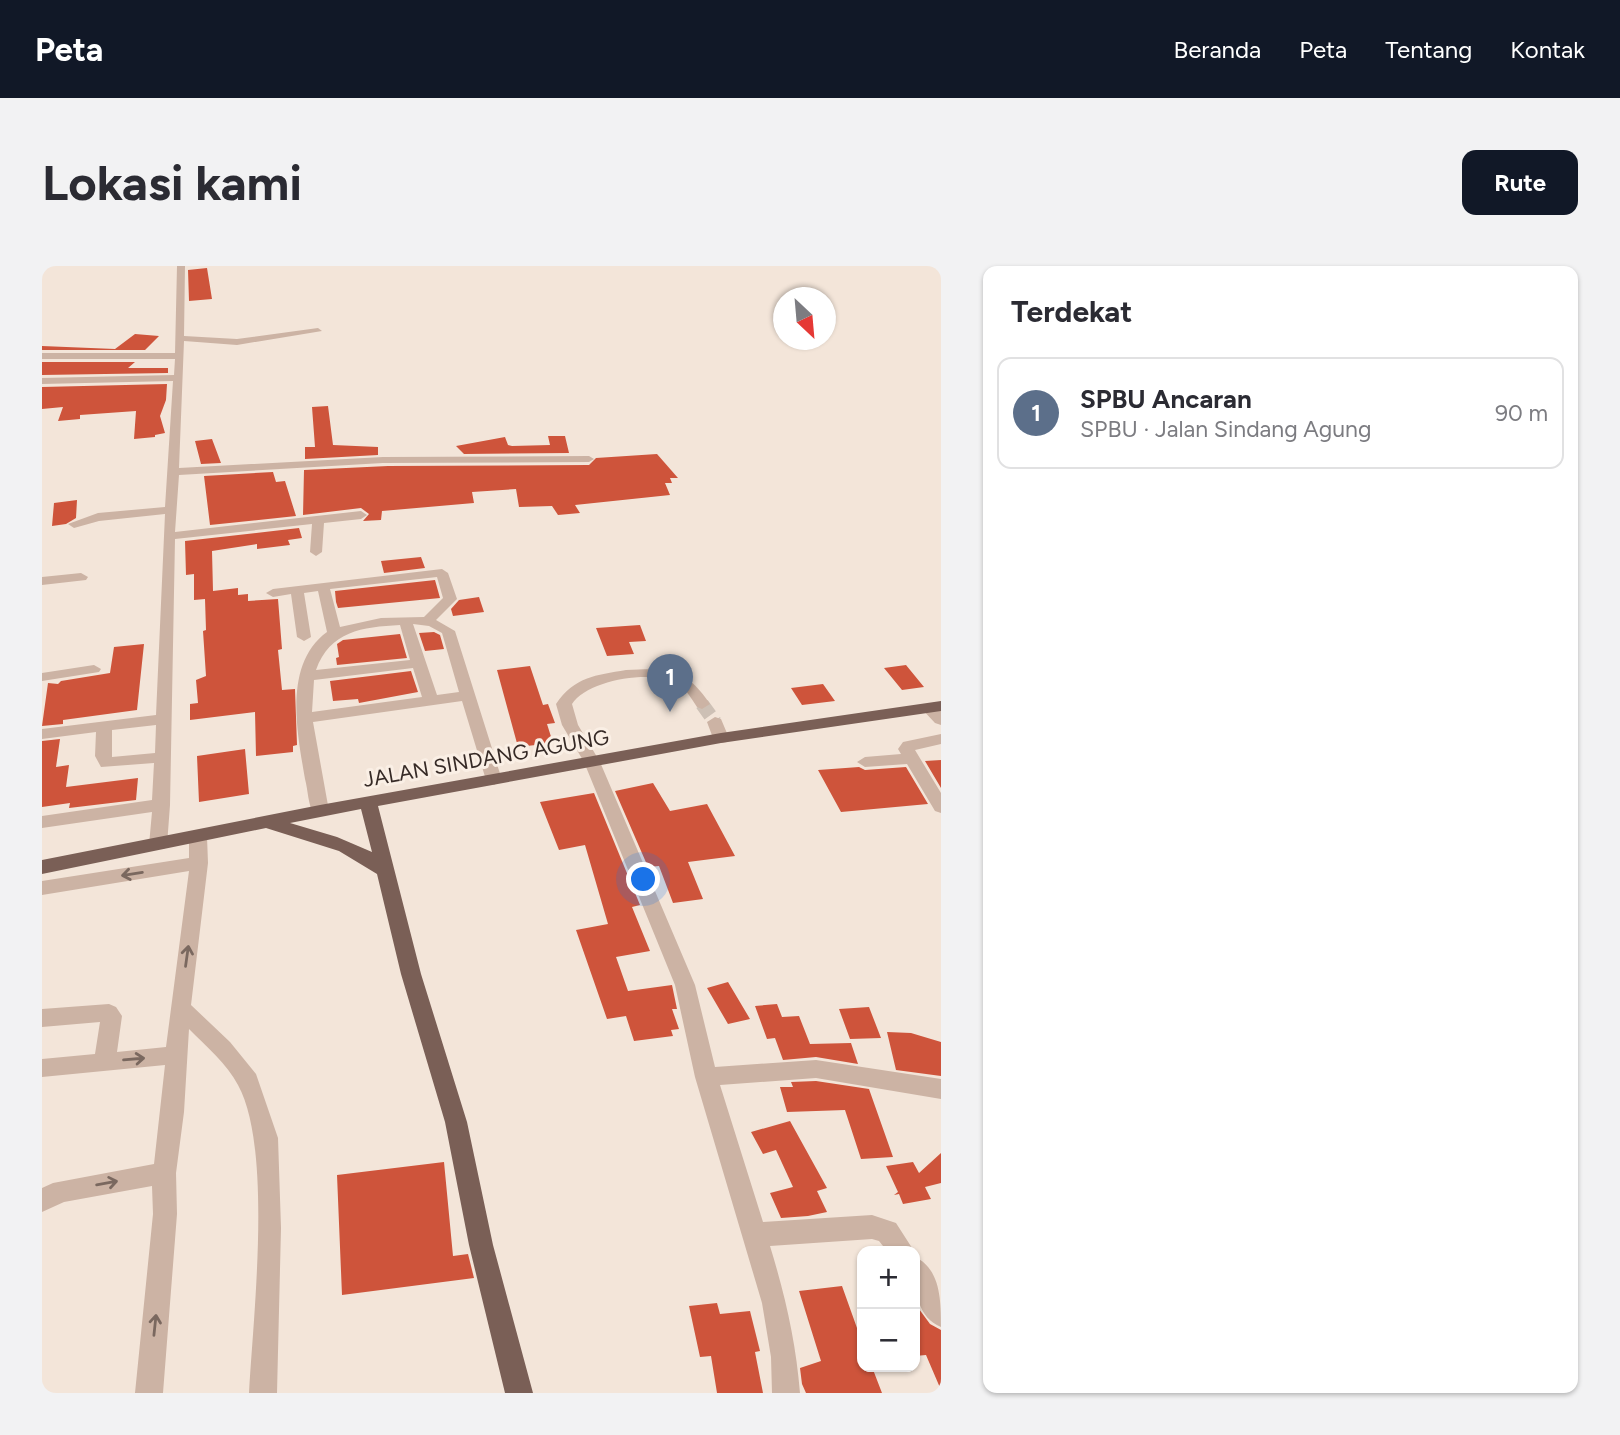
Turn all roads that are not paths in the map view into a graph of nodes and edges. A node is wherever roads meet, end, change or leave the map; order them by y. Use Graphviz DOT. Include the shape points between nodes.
graph roads {
  1 [pos="181,266"];
  2 [pos="318,331"];
  3 [pos="181,338"];
  4 [pos="42,356"];
  5 [pos="180,356"];
  6 [pos="179,378"];
  7 [pos="42,380"];
  8 [pos="589,459"];
  9 [pos="174,472"];
  10 [pos="172,510"];
  11 [pos="361,515"];
  12 [pos="318,520"];
  13 [pos="75,524"];
  14 [pos="169,536"];
  15 [pos="316,552"];
  16 [pos="80,577"];
  17 [pos="42,581"];
  18 [pos="323,586"];
  19 [pos="297,590"];
  20 [pos="273,593"];
  21 [pos="330,616"];
  22 [pos="301,619"];
  23 [pos="405,620"];
  24 [pos="426,622"];
  25 [pos="335,635"];
  26 [pos="304,637"];
  27 [pos="419,663"];
  28 [pos="94,669"];
  29 [pos="306,676"];
  30 [pos="42,677"];
  31 [pos="469,695"];
  32 [pos="431,701"];
  33 [pos="702,704"];
  34 [pos="937,711"];
  35 [pos="305,718"];
  36 [pos="165,719"];
  37 [pos="104,727"];
  38 [pos="42,734"];
  39 [pos="941,739"];
  40 [pos="163,757"];
  41 [pos="911,758"];
  42 [pos="592,762"];
  43 [pos="864,762"];
  44 [pos="494,780"];
  45 [pos="369,802"];
  46 [pos="161,805"];
  47 [pos="941,807"];
  48 [pos="320,811"];
  49 [pos="42,822"];
  50 [pos="265,822"];
  51 [pos="198,838"];
  52 [pos="158,845"];
  53 [pos="200,863"];
  54 [pos="42,867"];
  55 [pos="387,872"];
  56 [pos="42,888"];
  57 [pos="180,1008"];
  58 [pos="42,1018"];
  59 [pos="177,1055"];
  60 [pos="104,1062"];
  61 [pos="42,1068"];
  62 [pos="706,1077"];
  63 [pos="941,1089"];
  64 [pos="164,1173"];
  65 [pos="42,1201"];
  66 [pos="755,1235"];
  67 [pos="898,1246"];
  68 [pos="920,1278"];
  69 [pos="941,1314"];
  70 [pos="149,1393"];
  71 [pos="262,1393"];
  72 [pos="519,1393"];
  73 [pos="786,1393"];
  1 -- 3 [label="street"];
  2 -- 3 [label="street" via="237,342"];
  3 -- 5 [label="street"];
  4 -- 5 [label="street"];
  5 -- 6 [label="street"];
  6 -- 7 [label="street"];
  6 -- 9 [label="street"];
  8 -- 9 [label="street" via="383,460"];
  9 -- 10 [label="street"];
  10 -- 13 [label="street" via="98,517"];
  10 -- 14 [label="street"];
  11 -- 12 [label="street"];
  12 -- 14 [label="street"];
  12 -- 15 [label="street"];
  14 -- 36 [label="street"];
  16 -- 17 [label="street"];
  18 -- 19 [label="street"];
  18 -- 21 [label="street"];
  18 -- 24 [label="street" via="442,573 450,599"];
  19 -- 20 [label="street"];
  19 -- 22 [label="street"];
  21 -- 22 [label="street"];
  21 -- 25 [label="street"];
  22 -- 26 [label="street"];
  23 -- 24 [label="street"];
  23 -- 25 [label="street" via="373,623"];
  23 -- 27 [label="street"];
  24 -- 31 [label="street" via="448,631"];
  25 -- 29 [label="street" via="317,651"];
  27 -- 29 [label="street"];
  27 -- 32 [label="street"];
  28 -- 30 [label="street"];
  29 -- 35 [label="street"];
  31 -- 32 [label="street"];
  31 -- 44 [label="street"];
  32 -- 35 [label="street"];
  33 -- 42 [label="street" via="689,684 659,673 593,681 573,691 564,704 570,725"];
  34 -- 42 [label="main road, JALAN SINDANG AGUNG" via="718,730"];
  35 -- 48 [label="street"];
  36 -- 37 [label="street"];
  36 -- 40 [label="street"];
  37 -- 38 [label="street"];
  37 -- 40 [label="street" via="107,763"];
  39 -- 41 [label="street" via="909,746"];
  40 -- 46 [label="street"];
  41 -- 43 [label="street"];
  41 -- 47 [label="street"];
  42 -- 44 [label="main road, JALAN SINDANG AGUNG"];
  42 -- 62 [label="street" via="685,985"];
  44 -- 45 [label="main road, JALAN SINDANG AGUNG"];
  45 -- 48 [label="main road, JALAN SINDANG AGUNG"];
  45 -- 55 [label="main road"];
  46 -- 49 [label="street"];
  46 -- 52 [label="street"];
  48 -- 50 [label="main road, JALAN SINDANG AGUNG"];
  50 -- 51 [label="main road, JALAN SINDANG AGUNG"];
  50 -- 55 [label="main road" via="351,848"];
  51 -- 52 [label="main road, JALAN SINDANG AGUNG"];
  51 -- 53 [label="street"];
  52 -- 54 [label="main road, JALAN SINDANG AGUNG"];
  53 -- 56 [label="street, one-way"];
  57 -- 53 [label="street, one-way"];
  55 -- 72 [label="main road" via="411,974 456,1122 481,1245"];
  57 -- 59 [label="street"];
  57 -- 71 [label="street" via="248,1081 267,1138 269,1228"];
  58 -- 60 [label="street" via="109,1013"];
  60 -- 59 [label="street, one-way"];
  59 -- 64 [label="street" via="173,1136"];
  60 -- 61 [label="street"];
  62 -- 63 [label="street" via="816,1069"];
  62 -- 66 [label="street"];
  65 -- 64 [label="street, one-way" via="61,1191"];
  70 -- 64 [label="street, one-way" via="165,1214"];
  66 -- 67 [label="street" via="872,1227 887,1232"];
  66 -- 73 [label="street" via="775,1303"];
  68 -- 69 [label="street"];
}
